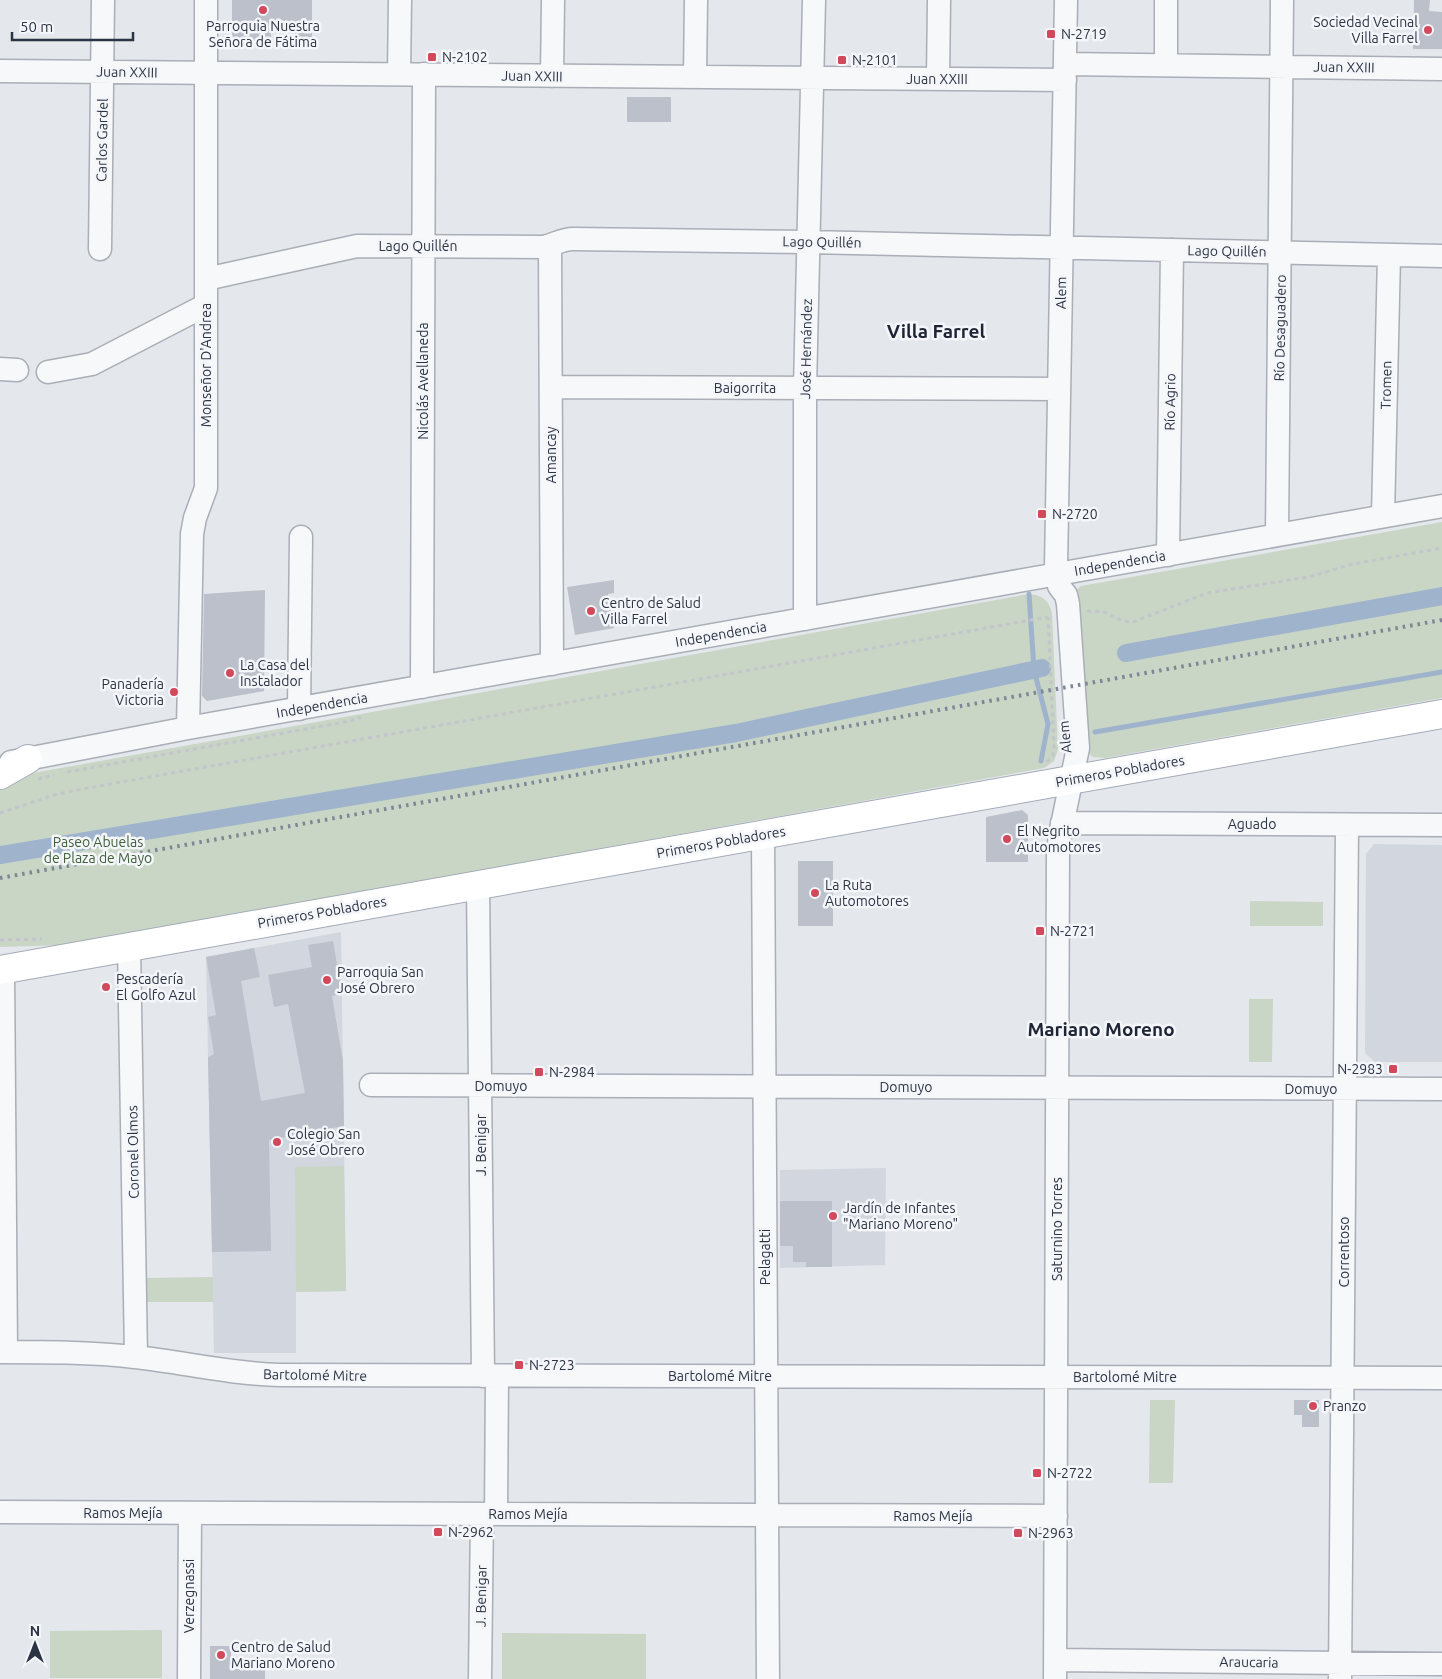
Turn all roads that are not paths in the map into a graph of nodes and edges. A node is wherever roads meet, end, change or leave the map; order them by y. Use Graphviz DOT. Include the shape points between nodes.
graph roads {
  1 [pos="103,0"];
  2 [pos="206,0"];
  3 [pos="400,0"];
  4 [pos="553,0"];
  5 [pos="696,0"];
  6 [pos="814,0"];
  7 [pos="938,0"];
  8 [pos="1066,0"];
  9 [pos="1166,0"];
  10 [pos="1282,0"];
  11 [pos="1166,65"];
  12 [pos="1282,67"];
  13 [pos="1442,69"];
  14 [pos="0,71"];
  15 [pos="102,72"];
  16 [pos="1065,72"];
  17 [pos="206,73"];
  18 [pos="399,74"];
  19 [pos="424,74"];
  20 [pos="552,76"];
  21 [pos="695,77"];
  22 [pos="813,78"];
  23 [pos="938,79"];
  24 [pos="808,242"];
  25 [pos="424,246"];
  26 [pos="550,246"];
  27 [pos="1062,247"];
  28 [pos="100,249"];
  29 [pos="1172,250"];
  30 [pos="1281,252"];
  31 [pos="1389,254"];
  32 [pos="1442,256"];
  33 [pos="206,279"];
  34 [pos="206,305"];
  35 [pos="48,372"];
  36 [pos="551,387"];
  37 [pos="805,388"];
  38 [pos="1059,389"];
  39 [pos="1442,506"];
  40 [pos="1383,516"];
  41 [pos="1278,535"];
  42 [pos="301,536"];
  43 [pos="1168,555"];
  44 [pos="1058,580"];
  45 [pos="805,619"];
  46 [pos="552,664"];
  47 [pos="422,687"];
  48 [pos="299,709"];
  49 [pos="1442,714"];
  50 [pos="188,728"];
  51 [pos="28,759"];
  52 [pos="0,764"];
  53 [pos="0,775"];
  54 [pos="1070,780"];
  55 [pos="1062,823"];
  56 [pos="1347,825"];
  57 [pos="1442,825"];
  58 [pos="763,835"];
  59 [pos="478,885"];
  60 [pos="130,946"];
  61 [pos="1,964"];
  62 [pos="371,1085"];
  63 [pos="480,1086"];
  64 [pos="764,1087"];
  65 [pos="1058,1088"];
  66 [pos="1345,1089"];
  67 [pos="1442,1089"];
  68 [pos="3,1352"];
  69 [pos="136,1357"];
  70 [pos="490,1376"];
  71 [pos="766,1376"];
  72 [pos="1056,1377"];
  73 [pos="1343,1378"];
  74 [pos="1442,1378"];
  75 [pos="0,1512"];
  76 [pos="190,1513"];
  77 [pos="489,1514"];
  78 [pos="767,1515"];
  79 [pos="1056,1516"];
  80 [pos="1442,1664"];
  81 [pos="1055,1669"];
  82 [pos="1340,1671"];
  83 [pos="189,1679"];
  84 [pos="480,1679"];
  85 [pos="768,1679"];
  1 -- 15 [label="street, Carlos Gardel"];
  2 -- 17 [label="street, Monseñor D'Andrea"];
  3 -- 18 [label="street"];
  4 -- 20 [label="street"];
  5 -- 21 [label="street"];
  6 -- 22 [label="street, José Hernández"];
  7 -- 23 [label="street"];
  8 -- 16 [label="street, Alem"];
  9 -- 11 [label="street"];
  10 -- 12 [label="street, Río Desaguadero"];
  11 -- 12 [label="street, Juan XXIII"];
  11 -- 16 [label="street, Juan XXIII"];
  12 -- 13 [label="street, Juan XXIII"];
  12 -- 30 [label="street, Río Desaguadero"];
  14 -- 15 [label="street, Juan XXIII"];
  15 -- 17 [label="street, Juan XXIII"];
  15 -- 28 [label="street, Carlos Gardel"];
  16 -- 23 [label="street, Juan XXIII"];
  16 -- 27 [label="street, Alem"];
  17 -- 18 [label="street, Juan XXIII"];
  17 -- 33 [label="street, Monseñor D'Andrea"];
  18 -- 19 [label="street, Juan XXIII"];
  19 -- 20 [label="street, Juan XXIII"];
  19 -- 25 [label="street, Nicolás Avellaneda"];
  20 -- 21 [label="street, Juan XXIII"];
  21 -- 22 [label="street, Juan XXIII"];
  22 -- 23 [label="street, Juan XXIII"];
  22 -- 24 [label="street, José Hernández"];
  24 -- 26 [label="street, Lago Quillén" via="573,239"];
  24 -- 27 [label="street, Lago Quillén"];
  24 -- 37 [label="street, José Hernández"];
  25 -- 26 [label="street, Lago Quillén"];
  25 -- 33 [label="street, Lago Quillén" via="351,247"];
  25 -- 47 [label="street, Nicolás Avellaneda"];
  26 -- 36 [label="street, Amancay"];
  27 -- 29 [label="street, Lago Quillén"];
  27 -- 38 [label="street, Alem"];
  29 -- 30 [label="street, Lago Quillén"];
  29 -- 43 [label="street, Río Agrio"];
  30 -- 31 [label="street, Lago Quillén"];
  30 -- 41 [label="street, Río Desaguadero"];
  31 -- 32 [label="street, Lago Quillén"];
  31 -- 40 [label="street, Tromen"];
  33 -- 34 [label="street, Monseñor D'Andrea"];
  34 -- 35 [label="street" via="92,364"];
  34 -- 50 [label="street, Monseñor D'Andrea" via="206,488 192,534"];
  36 -- 37 [label="street, Baigorrita"];
  36 -- 46 [label="street, Amancay"];
  37 -- 38 [label="street, Baigorrita"];
  37 -- 45 [label="street, José Hernández"];
  38 -- 44 [label="street, Alem"];
  39 -- 40 [label="street, Independencia"];
  40 -- 41 [label="street, Independencia"];
  41 -- 43 [label="street, Independencia"];
  42 -- 48 [label="street"];
  43 -- 44 [label="street, Independencia"];
  44 -- 45 [label="street, Independencia"];
  44 -- 54 [label="street, Alem" via="1056,605 1064,739"];
  45 -- 46 [label="street, Independencia"];
  46 -- 47 [label="street, Independencia"];
  47 -- 48 [label="street, Independencia"];
  48 -- 50 [label="street, Independencia"];
  49 -- 54 [label="main road, Primeros Pobladores"];
  50 -- 51 [label="street, Independencia"];
  51 -- 52 [label="street, Independencia"];
  51 -- 53 [label="main road"];
  54 -- 55 [label="street, Saturnino Torres"];
  54 -- 58 [label="main road, Primeros Pobladores"];
  55 -- 56 [label="street, Aguado"];
  55 -- 65 [label="street, Saturnino Torres" via="1058,853"];
  56 -- 57 [label="street, Aguado"];
  56 -- 66 [label="street, Correntoso"];
  58 -- 59 [label="main road, Primeros Pobladores"];
  58 -- 64 [label="street, Pelagatti"];
  59 -- 60 [label="main road, Primeros Pobladores"];
  59 -- 63 [label="street, J. Benigar"];
  60 -- 61 [label="main road, Primeros Pobladores" via="79,956"];
  60 -- 69 [label="street, Coronel Olmos"];
  61 -- 68 [label="street"];
  62 -- 63 [label="street, Domuyo"];
  63 -- 64 [label="street, Domuyo"];
  63 -- 70 [label="street, J. Benigar"];
  64 -- 65 [label="street, Domuyo"];
  64 -- 71 [label="street, Pelagatti"];
  65 -- 66 [label="street, Domuyo"];
  65 -- 72 [label="street, Saturnino Torres"];
  66 -- 67 [label="street, Domuyo"];
  66 -- 73 [label="street, Correntoso"];
  68 -- 69 [label="street, Bartolomé Mitre"];
  69 -- 70 [label="street, Bartolomé Mitre" via="264,1375"];
  70 -- 71 [label="street, Bartolomé Mitre"];
  70 -- 77 [label="street, J. Benigar"];
  71 -- 72 [label="street, Bartolomé Mitre"];
  71 -- 78 [label="street, Pelagatti"];
  72 -- 73 [label="street, Bartolomé Mitre"];
  72 -- 79 [label="street, Saturnino Torres"];
  73 -- 74 [label="street, Bartolomé Mitre"];
  73 -- 82 [label="street, Correntoso"];
  75 -- 76 [label="street, Ramos Mejía"];
  76 -- 77 [label="street, Ramos Mejía"];
  76 -- 83 [label="street, Verzegnassi"];
  77 -- 78 [label="street, Ramos Mejía"];
  77 -- 84 [label="street, J. Benigar"];
  78 -- 79 [label="street, Ramos Mejía"];
  78 -- 85 [label="street, Pelagatti"];
  79 -- 81 [label="street, Saturnino Torres"];
  80 -- 82 [label="street, Araucaria"];
  81 -- 82 [label="street, Araucaria"];
}
